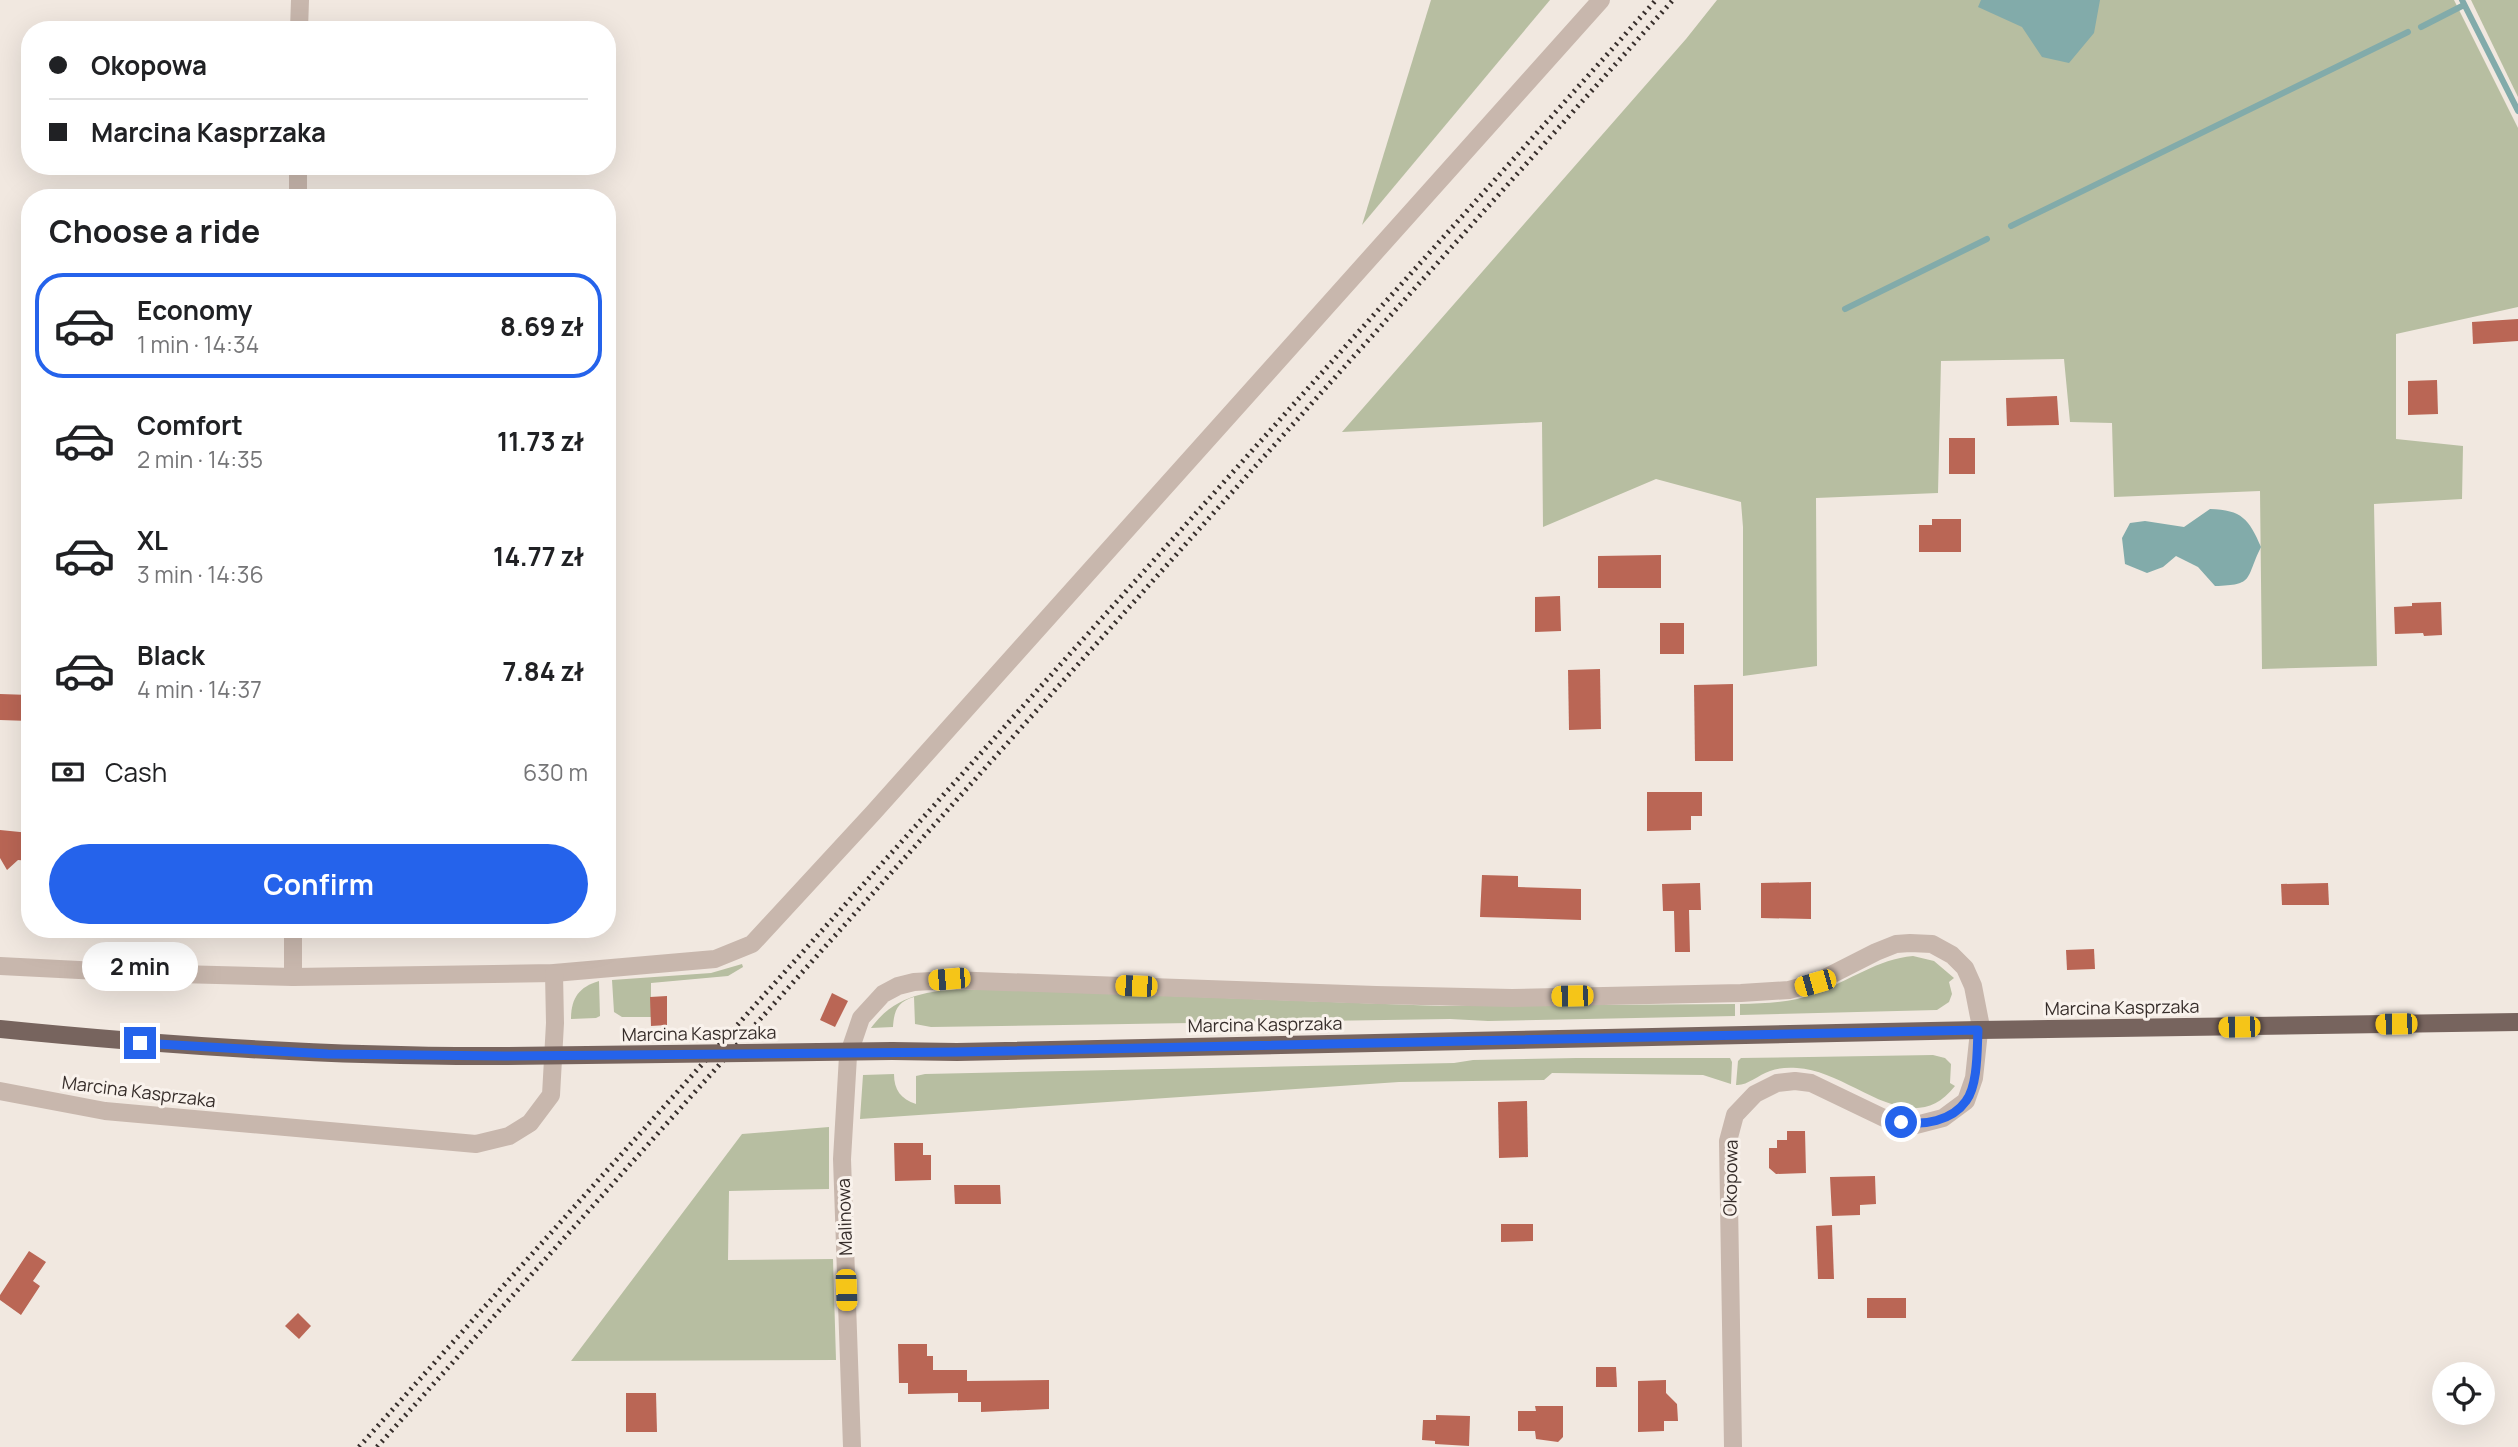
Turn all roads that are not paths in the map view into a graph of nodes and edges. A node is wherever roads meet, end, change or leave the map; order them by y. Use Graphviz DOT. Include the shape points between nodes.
graph roads {
  1 [pos="300,0"];
  2 [pos="1601,0"];
  3 [pos="299,21"];
  4 [pos="292,938"];
  5 [pos="0,966"];
  6 [pos="554,973"];
  7 [pos="293,977"];
  8 [pos="2518,1022"];
  9 [pos="0,1029"];
  10 [pos="856,1030"];
  11 [pos="1978,1030"];
  12 [pos="0,1091"];
  13 [pos="852,1447"];
  14 [pos="1733,1447"];
  1 -- 3 [label="street"];
  2 -- 6 [label="street" via="752,944 715,959"];
  4 -- 7 [label="street"];
  5 -- 7 [label="street"];
  6 -- 7 [label="street"];
  6 -- 12 [label="street, Marcina Kasprzaka" via="551,1095 530,1123 509,1136 476,1144 105,1111"];
  8 -- 11 [label="main road, Marcina Kasprzaka"];
  9 -- 11 [label="main road, Marcina Kasprzaka, bridge" via="153,1044 342,1054 504,1056"];
  10 -- 11 [label="street, Marcina Kasprzaka" via="883,994 914,982 949,979 1512,998 1738,993 1789,990 1815,983 1896,944 1910,943 1932,944 1965,968 1974,992"];
  10 -- 13 [label="street, Malinowa" via="848,1056 842,1159"];
  11 -- 14 [label="street, Okopowa" via="1975,1078 1966,1101 1943,1118 1916,1125 1885,1119 1811,1083 1796,1081 1777,1083 1755,1094 1735,1115 1728,1141"];
}
